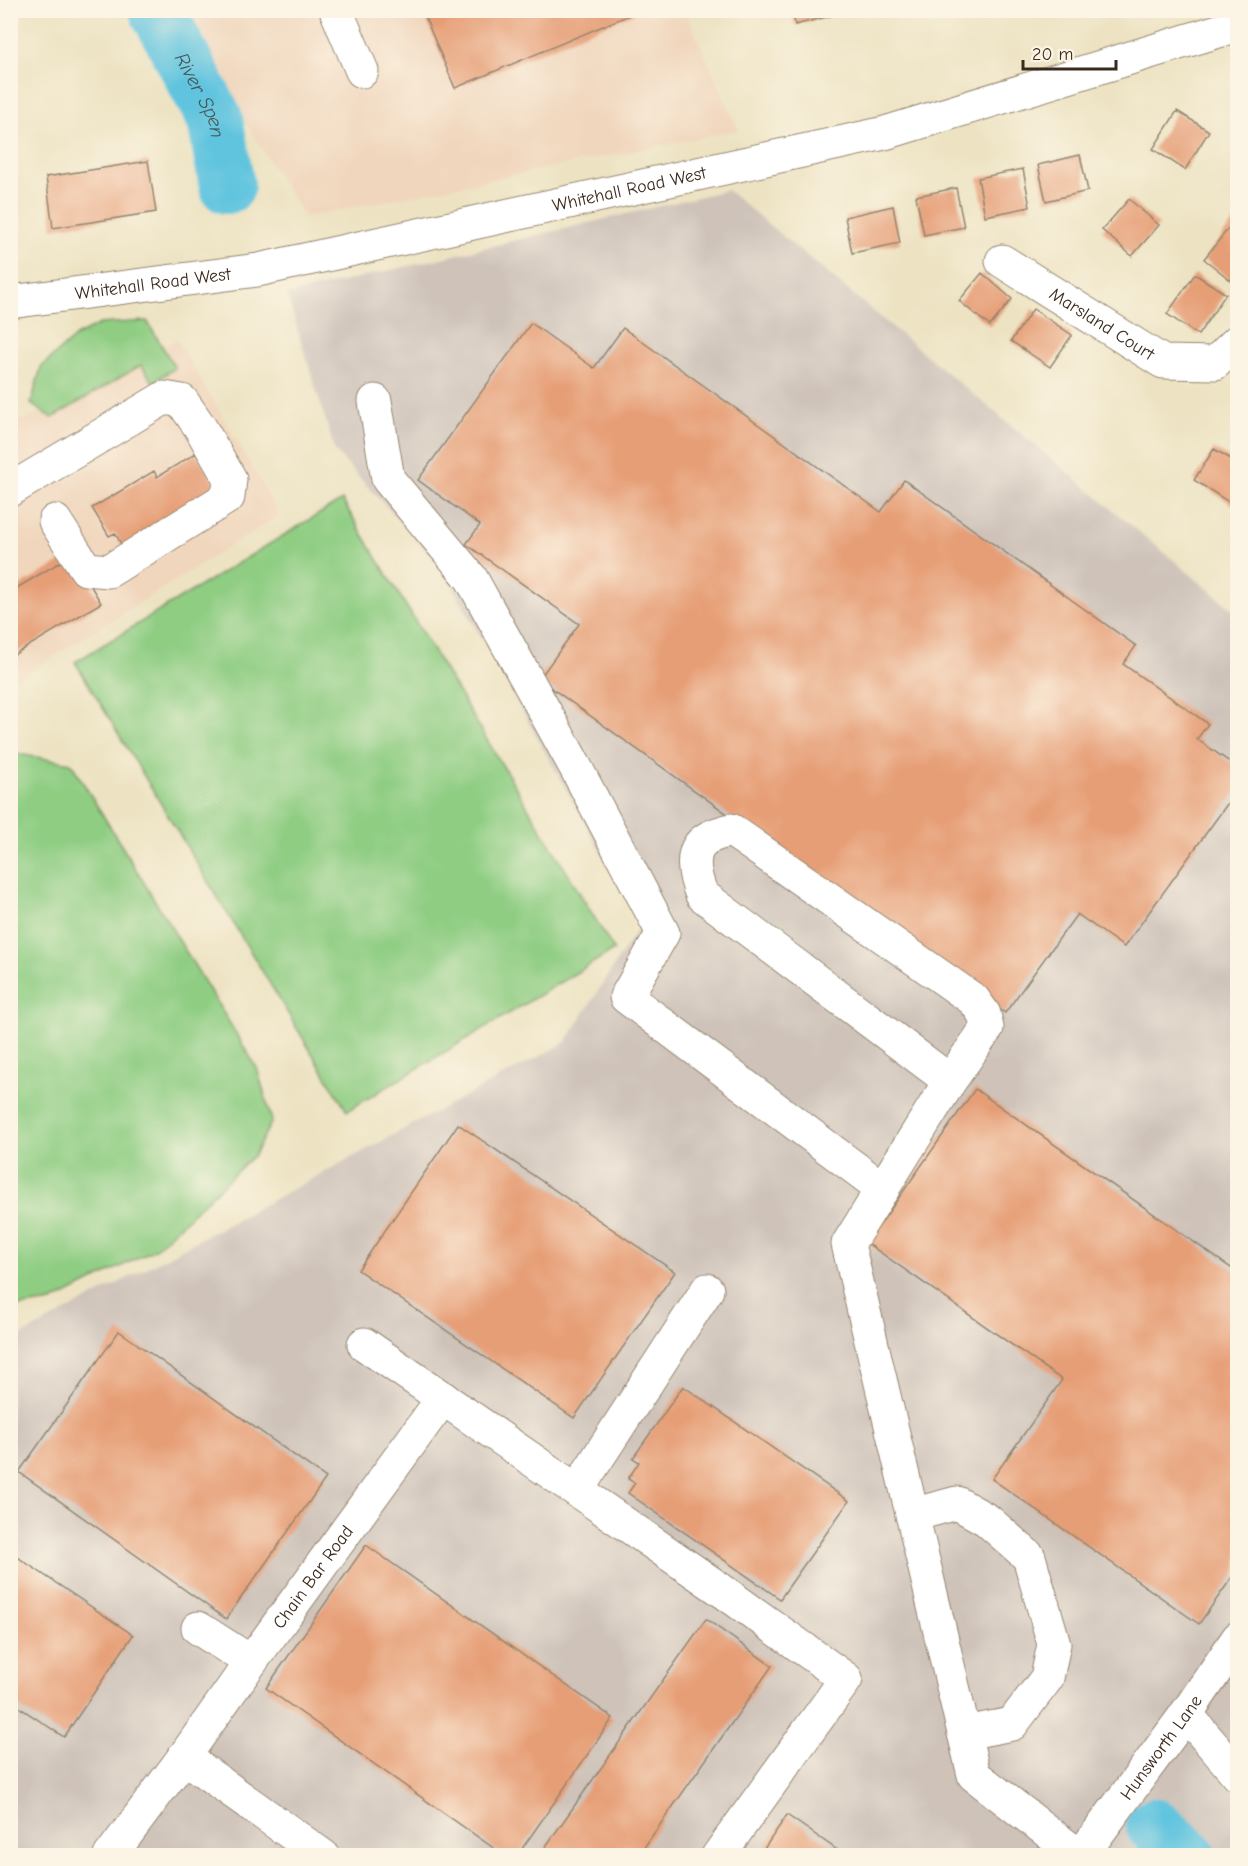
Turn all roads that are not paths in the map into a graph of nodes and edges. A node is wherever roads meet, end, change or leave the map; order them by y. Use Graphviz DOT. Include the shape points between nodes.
graph roads {
  1 [pos="336,10"];
  2 [pos="1238,26"];
  3 [pos="362,70"];
  4 [pos="1002,261"];
  5 [pos="10,302"];
  6 [pos="1238,341"];
  7 [pos="375,401"];
  8 [pos="10,490"];
  9 [pos="55,520"];
  10 [pos="950,1082"];
  11 [pos="883,1189"];
  12 [pos="707,1290"];
  13 [pos="363,1344"];
  14 [pos="443,1398"];
  15 [pos="577,1490"];
  16 [pos="912,1515"];
  17 [pos="198,1628"];
  18 [pos="1238,1638"];
  19 [pos="250,1662"];
  20 [pos="1186,1714"];
  21 [pos="964,1733"];
  22 [pos="184,1757"];
  23 [pos="1238,1775"];
  24 [pos="110,1856"];
  25 [pos="323,1856"];
  26 [pos="718,1856"];
  27 [pos="1080,1856"];
  1 -- 3 [label="street"];
  2 -- 5 [label="street, Whitehall Road West" via="885,133 258,270"];
  4 -- 6 [label="street, Marsland Court" via="1163,362 1215,363"];
  7 -- 11 [label="street" via="388,479 471,578 663,933 626,997"];
  8 -- 9 [label="street" via="164,398 182,401 230,479 228,497 109,571 86,569"];
  10 -- 10 [label="street" via="987,1028 984,1014 974,1000 731,830 705,838 694,864 702,896"];
  10 -- 11 [label="street"];
  11 -- 16 [label="street" via="848,1244"];
  12 -- 15 [label="street"];
  13 -- 14 [label="street"];
  14 -- 15 [label="street"];
  14 -- 19 [label="street, Chain Bar Road"];
  15 -- 26 [label="street" via="846,1679"];
  16 -- 21 [label="street"];
  16 -- 21 [label="street" via="957,1503 987,1520 1029,1557 1054,1644 1047,1678 1012,1724"];
  17 -- 19 [label="street"];
  18 -- 20 [label="street, Hunsworth Lane"];
  19 -- 22 [label="street, Chain Bar Road"];
  20 -- 23 [label="street"];
  20 -- 27 [label="street, Hunsworth Lane"];
  21 -- 27 [label="street" via="974,1775"];
  22 -- 24 [label="street, Chain Bar Road"];
  22 -- 25 [label="street"];
}
